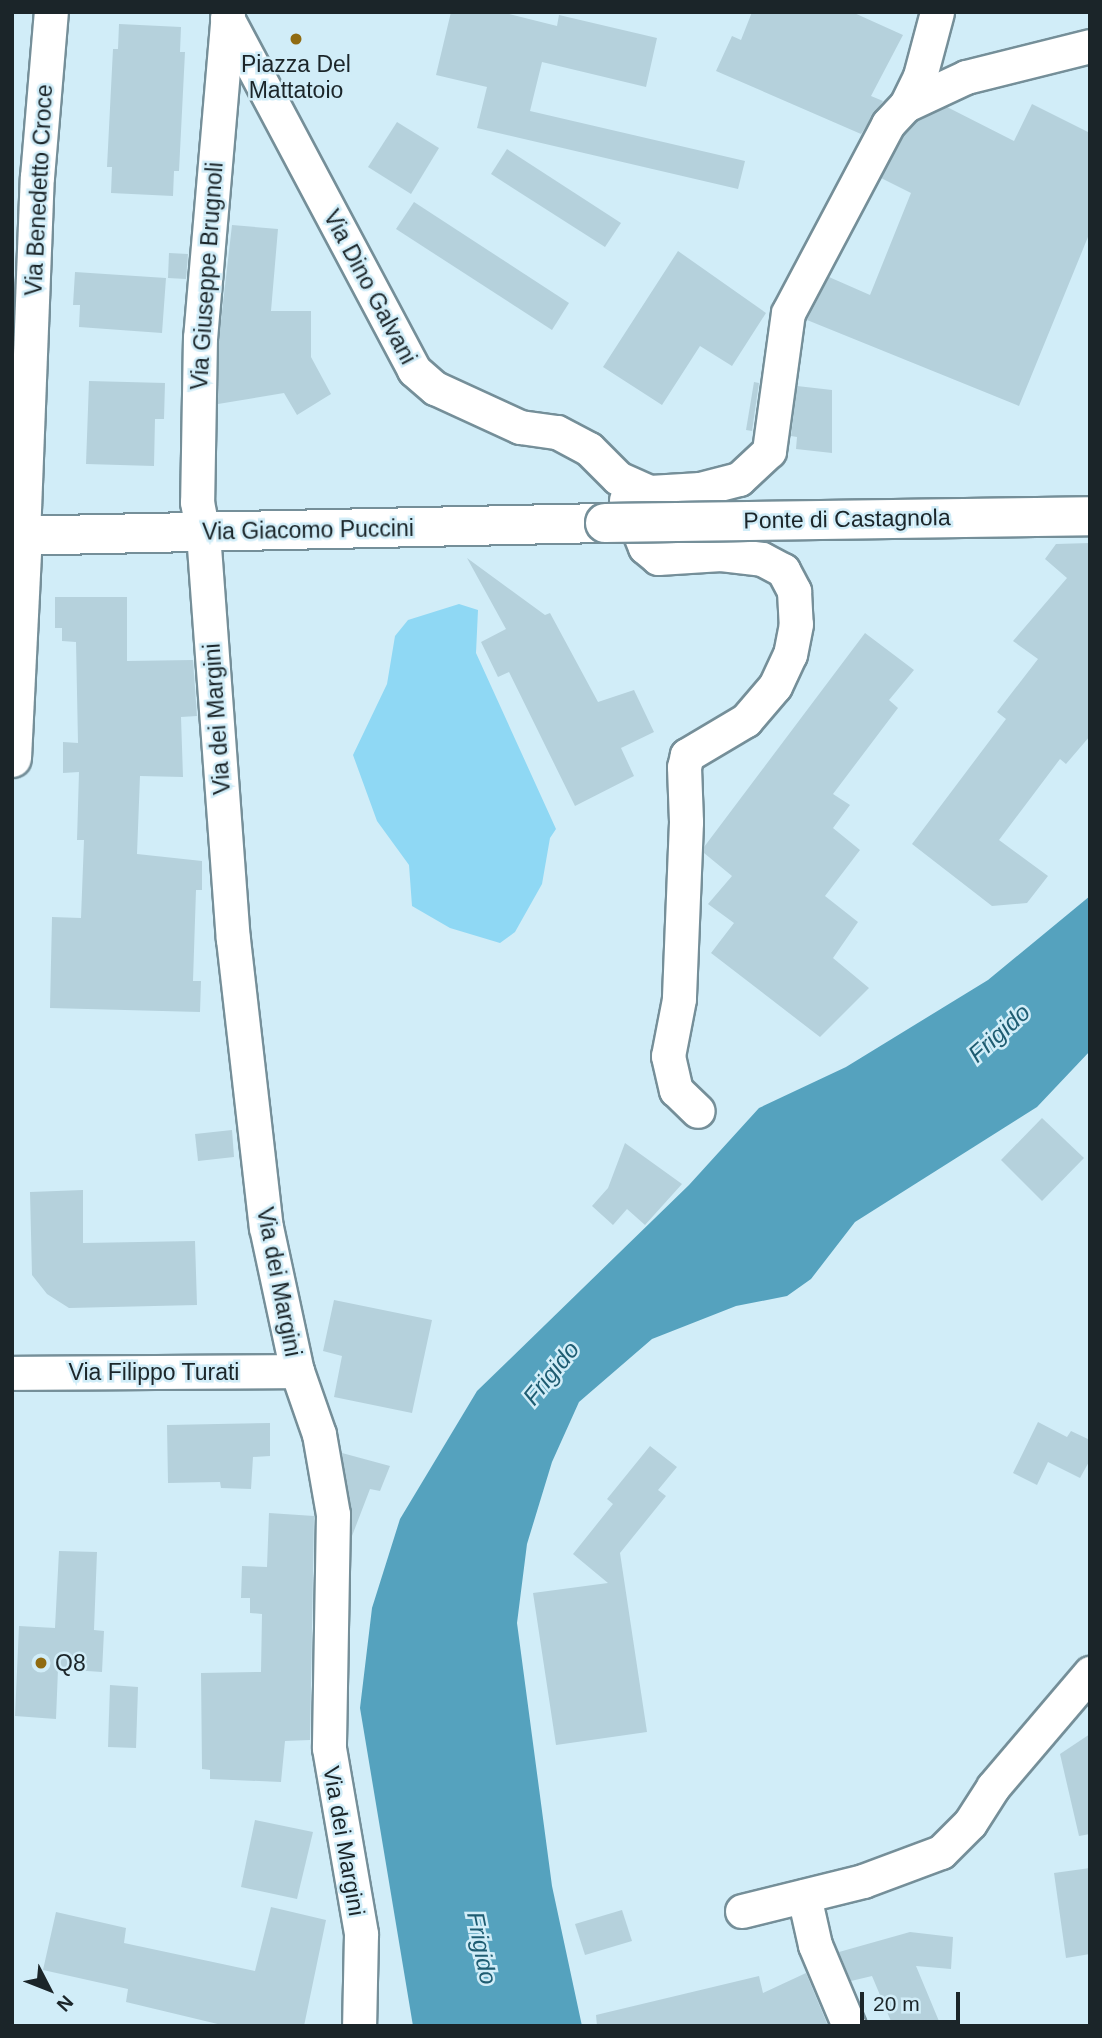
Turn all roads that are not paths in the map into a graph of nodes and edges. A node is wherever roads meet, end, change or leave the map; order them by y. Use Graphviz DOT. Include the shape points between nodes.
graph roads {
  1 [pos="51,12"];
  2 [pos="937,12"];
  3 [pos="227,14"];
  4 [pos="1090,46"];
  5 [pos="906,104"];
  6 [pos="618,478"];
  7 [pos="1090,516"];
  8 [pos="605,523"];
  9 [pos="204,533"];
  10 [pos="18,536"];
  11 [pos="12,758"];
  12 [pos="698,1111"];
  13 [pos="297,1371"];
  14 [pos="12,1373"];
  15 [pos="1090,1673"];
  16 [pos="804,1896"];
  17 [pos="742,1911"];
  18 [pos="359,2026"];
  19 [pos="849,2026"];
  1 -- 10 [label="street, Via Benedetto Croce" via="37,177"];
  2 -- 5 [label="street, Via Dino Galvani" via="920,76"];
  3 -- 6 [label="street, Via Dino Galvani" via="414,370 435,388 485,412 520,427 557,432 589,449"];
  3 -- 9 [label="street, Via Giuseppe Brugnoli" via="200,337 197,502"];
  4 -- 5 [label="street" via="966,77"];
  5 -- 6 [label="street, Via Dino Galvani" via="888,124 788,313 769,451 739,480 700,489 650,492"];
  6 -- 12 [label="street" via="645,547 658,558 721,554 762,559 783,570 794,591 796,624 790,654 775,686 746,720 687,755 684,767 678,999 668,1056 677,1090"];
  7 -- 8 [label="main road, Ponte di Castagnola, bridge"];
  8 -- 9 [label="main road, Via Giacomo Puccini"];
  9 -- 10 [label="main road, Via Giacomo Puccini"];
  9 -- 13 [label="street, Via dei Margini" via="233,939 266,1227"];
  10 -- 11 [label="main road"];
  13 -- 14 [label="street, Via Filippo Turati"];
  13 -- 18 [label="street, Via dei Margini" via="319,1434 334,1514 329,1748 361,1934"];
  15 -- 16 [label="street" via="993,1787 970,1823 941,1852 863,1881"];
  16 -- 17 [label="street"];
  16 -- 19 [label="street" via="815,1945"];
}
